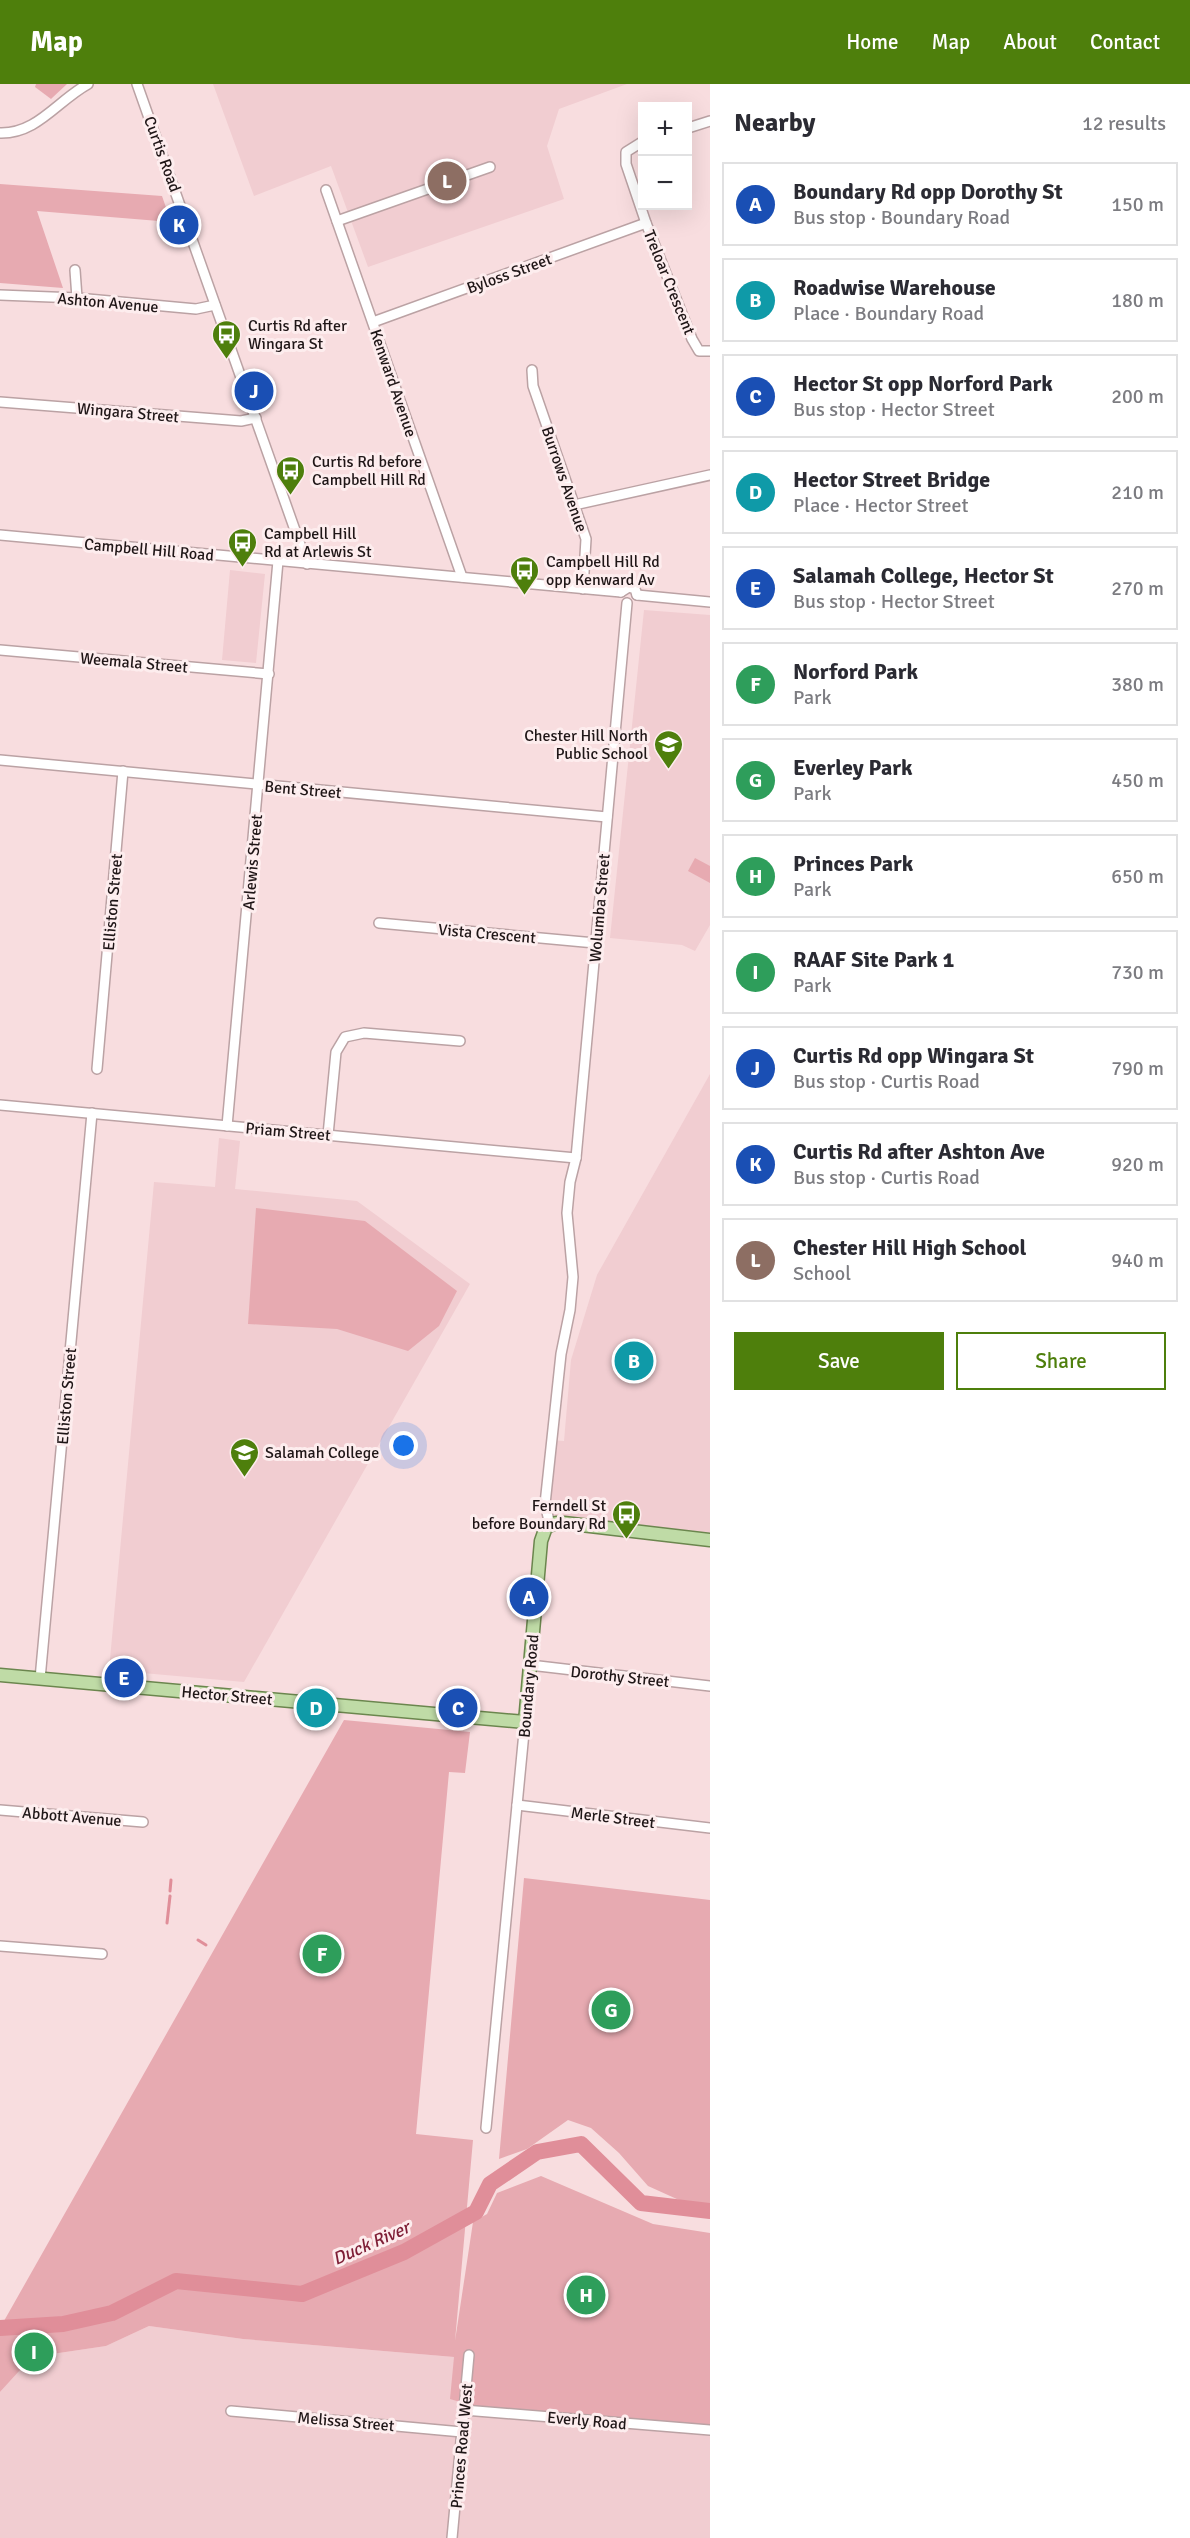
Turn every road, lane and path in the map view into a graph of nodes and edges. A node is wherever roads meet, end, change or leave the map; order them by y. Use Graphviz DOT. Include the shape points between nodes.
graph roads {
  1 [pos="88,84"];
  2 [pos="137,84"];
  3 [pos="710,121"];
  4 [pos="692,126"];
  5 [pos="0,133"];
  6 [pos="638,144"];
  7 [pos="490,166"];
  8 [pos="326,190"];
  9 [pos="337,221"];
  10 [pos="646,224"];
  11 [pos="75,270"];
  12 [pos="0,295"];
  13 [pos="77,298"];
  14 [pos="215,305"];
  15 [pos="373,322"];
  16 [pos="710,351"];
  17 [pos="532,370"];
  18 [pos="0,402"];
  19 [pos="255,418"];
  20 [pos="710,475"];
  21 [pos="574,505"];
  22 [pos="0,535"];
  23 [pos="278,561"];
  24 [pos="307,564"];
  25 [pos="462,577"];
  26 [pos="583,589"];
  27 [pos="621,592"];
  28 [pos="637,595"];
  29 [pos="710,602"];
  30 [pos="627,603"];
  31 [pos="0,650"];
  32 [pos="269,674"];
  33 [pos="0,760"];
  34 [pos="123,771"];
  35 [pos="259,785"];
  36 [pos="607,817"];
  37 [pos="379,923"];
  38 [pos="595,943"];
  39 [pos="460,1041"];
  40 [pos="97,1069"];
  41 [pos="0,1105"];
  42 [pos="92,1113"];
  43 [pos="227,1126"];
  44 [pos="328,1135"];
  45 [pos="576,1158"];
  46 [pos="567,1213"];
  47 [pos="550,1525"];
  48 [pos="710,1540"];
  49 [pos="530,1665"];
  50 [pos="0,1675"];
  51 [pos="40,1678"];
  52 [pos="710,1686"];
  53 [pos="525,1722"];
  54 [pos="517,1806"];
  55 [pos="0,1810"];
  56 [pos="143,1821"];
  57 [pos="710,1828"];
  58 [pos="0,1946"];
  59 [pos="102,1954"];
  60 [pos="486,2128"];
  61 [pos="469,2355"];
  62 [pos="231,2410"];
  63 [pos="464,2410"];
  64 [pos="710,2430"];
  65 [pos="462,2432"];
  66 [pos="452,2538"];
  1 -- 5 [label="street" via="72,92 37,123 12,133"];
  2 -- 14 [label="street, Curtis Road"];
  3 -- 4 [label="street"];
  6 -- 10 [label="street, Treloar Crescent" via="626,152 626,164"];
  7 -- 9 [label="street"];
  8 -- 9 [label="street, Kenward Avenue"];
  9 -- 15 [label="street, Kenward Avenue"];
  10 -- 15 [label="street, Byloss Street"];
  10 -- 16 [label="street, Treloar Crescent" via="692,339 699,351"];
  11 -- 13 [label="street"];
  12 -- 13 [label="street, Ashton Avenue"];
  13 -- 14 [label="street, Ashton Avenue" via="196,309"];
  14 -- 19 [label="street, Curtis Road"];
  15 -- 25 [label="street, Kenward Avenue"];
  17 -- 21 [label="street, Burrows Avenue" via="533,386"];
  18 -- 19 [label="street, Wingara Street" via="241,421"];
  19 -- 24 [label="street, Curtis Road"];
  20 -- 21 [label="street"];
  21 -- 26 [label="street, Burrows Avenue" via="586,539"];
  22 -- 23 [label="street, Campbell Hill Road"];
  23 -- 24 [label="street, Campbell Hill Road"];
  23 -- 32 [label="street, Arlewis Street"];
  24 -- 25 [label="street, Campbell Hill Road"];
  25 -- 26 [label="street, Campbell Hill Road"];
  26 -- 27 [label="street, Campbell Hill Road"];
  27 -- 28 [label="street" via="629,586"];
  27 -- 30 [label="street"];
  28 -- 29 [label="street"];
  28 -- 30 [label="street"];
  30 -- 36 [label="street, Wolumba Street"];
  31 -- 32 [label="street, Weemala Street"];
  32 -- 35 [label="street, Arlewis Street"];
  33 -- 34 [label="street, Bent Street"];
  34 -- 35 [label="street, Bent Street"];
  34 -- 40 [label="street, Elliston Street"];
  35 -- 36 [label="street, Bent Street"];
  35 -- 43 [label="street, Arlewis Street"];
  36 -- 38 [label="street, Wolumba Street"];
  37 -- 38 [label="street, Vista Crescent"];
  38 -- 45 [label="street, Wolumba Street"];
  39 -- 44 [label="street" via="364,1033 345,1037 336,1052"];
  41 -- 42 [label="street, Priam Street"];
  42 -- 43 [label="street, Priam Street"];
  42 -- 51 [label="street, Elliston Street"];
  43 -- 44 [label="street, Priam Street"];
  44 -- 45 [label="street, Priam Street"];
  45 -- 46 [label="street, Wolumba Street"];
  46 -- 47 [label="street, Boundary Road" via="573,1277 546,1494"];
  47 -- 48 [label="main road" via="564,1523"];
  47 -- 49 [label="main road, Boundary Road" via="542,1532"];
  49 -- 52 [label="street, Dorothy Street"];
  49 -- 53 [label="main road, Boundary Road"];
  50 -- 51 [label="main road, Hector Street"];
  51 -- 53 [label="main road, Hector Street"];
  53 -- 54 [label="street, Boundary Road"];
  54 -- 57 [label="street, Merle Street"];
  54 -- 60 [label="street, Boundary Road"];
  55 -- 56 [label="street, Abbott Avenue"];
  58 -- 59 [label="street"];
  61 -- 63 [label="street, Princes Road West"];
  62 -- 65 [label="street, Melissa Street"];
  63 -- 64 [label="street, Everly Road"];
  63 -- 65 [label="street, Princes Road West"];
  65 -- 66 [label="street, Princes Road West"];
}
